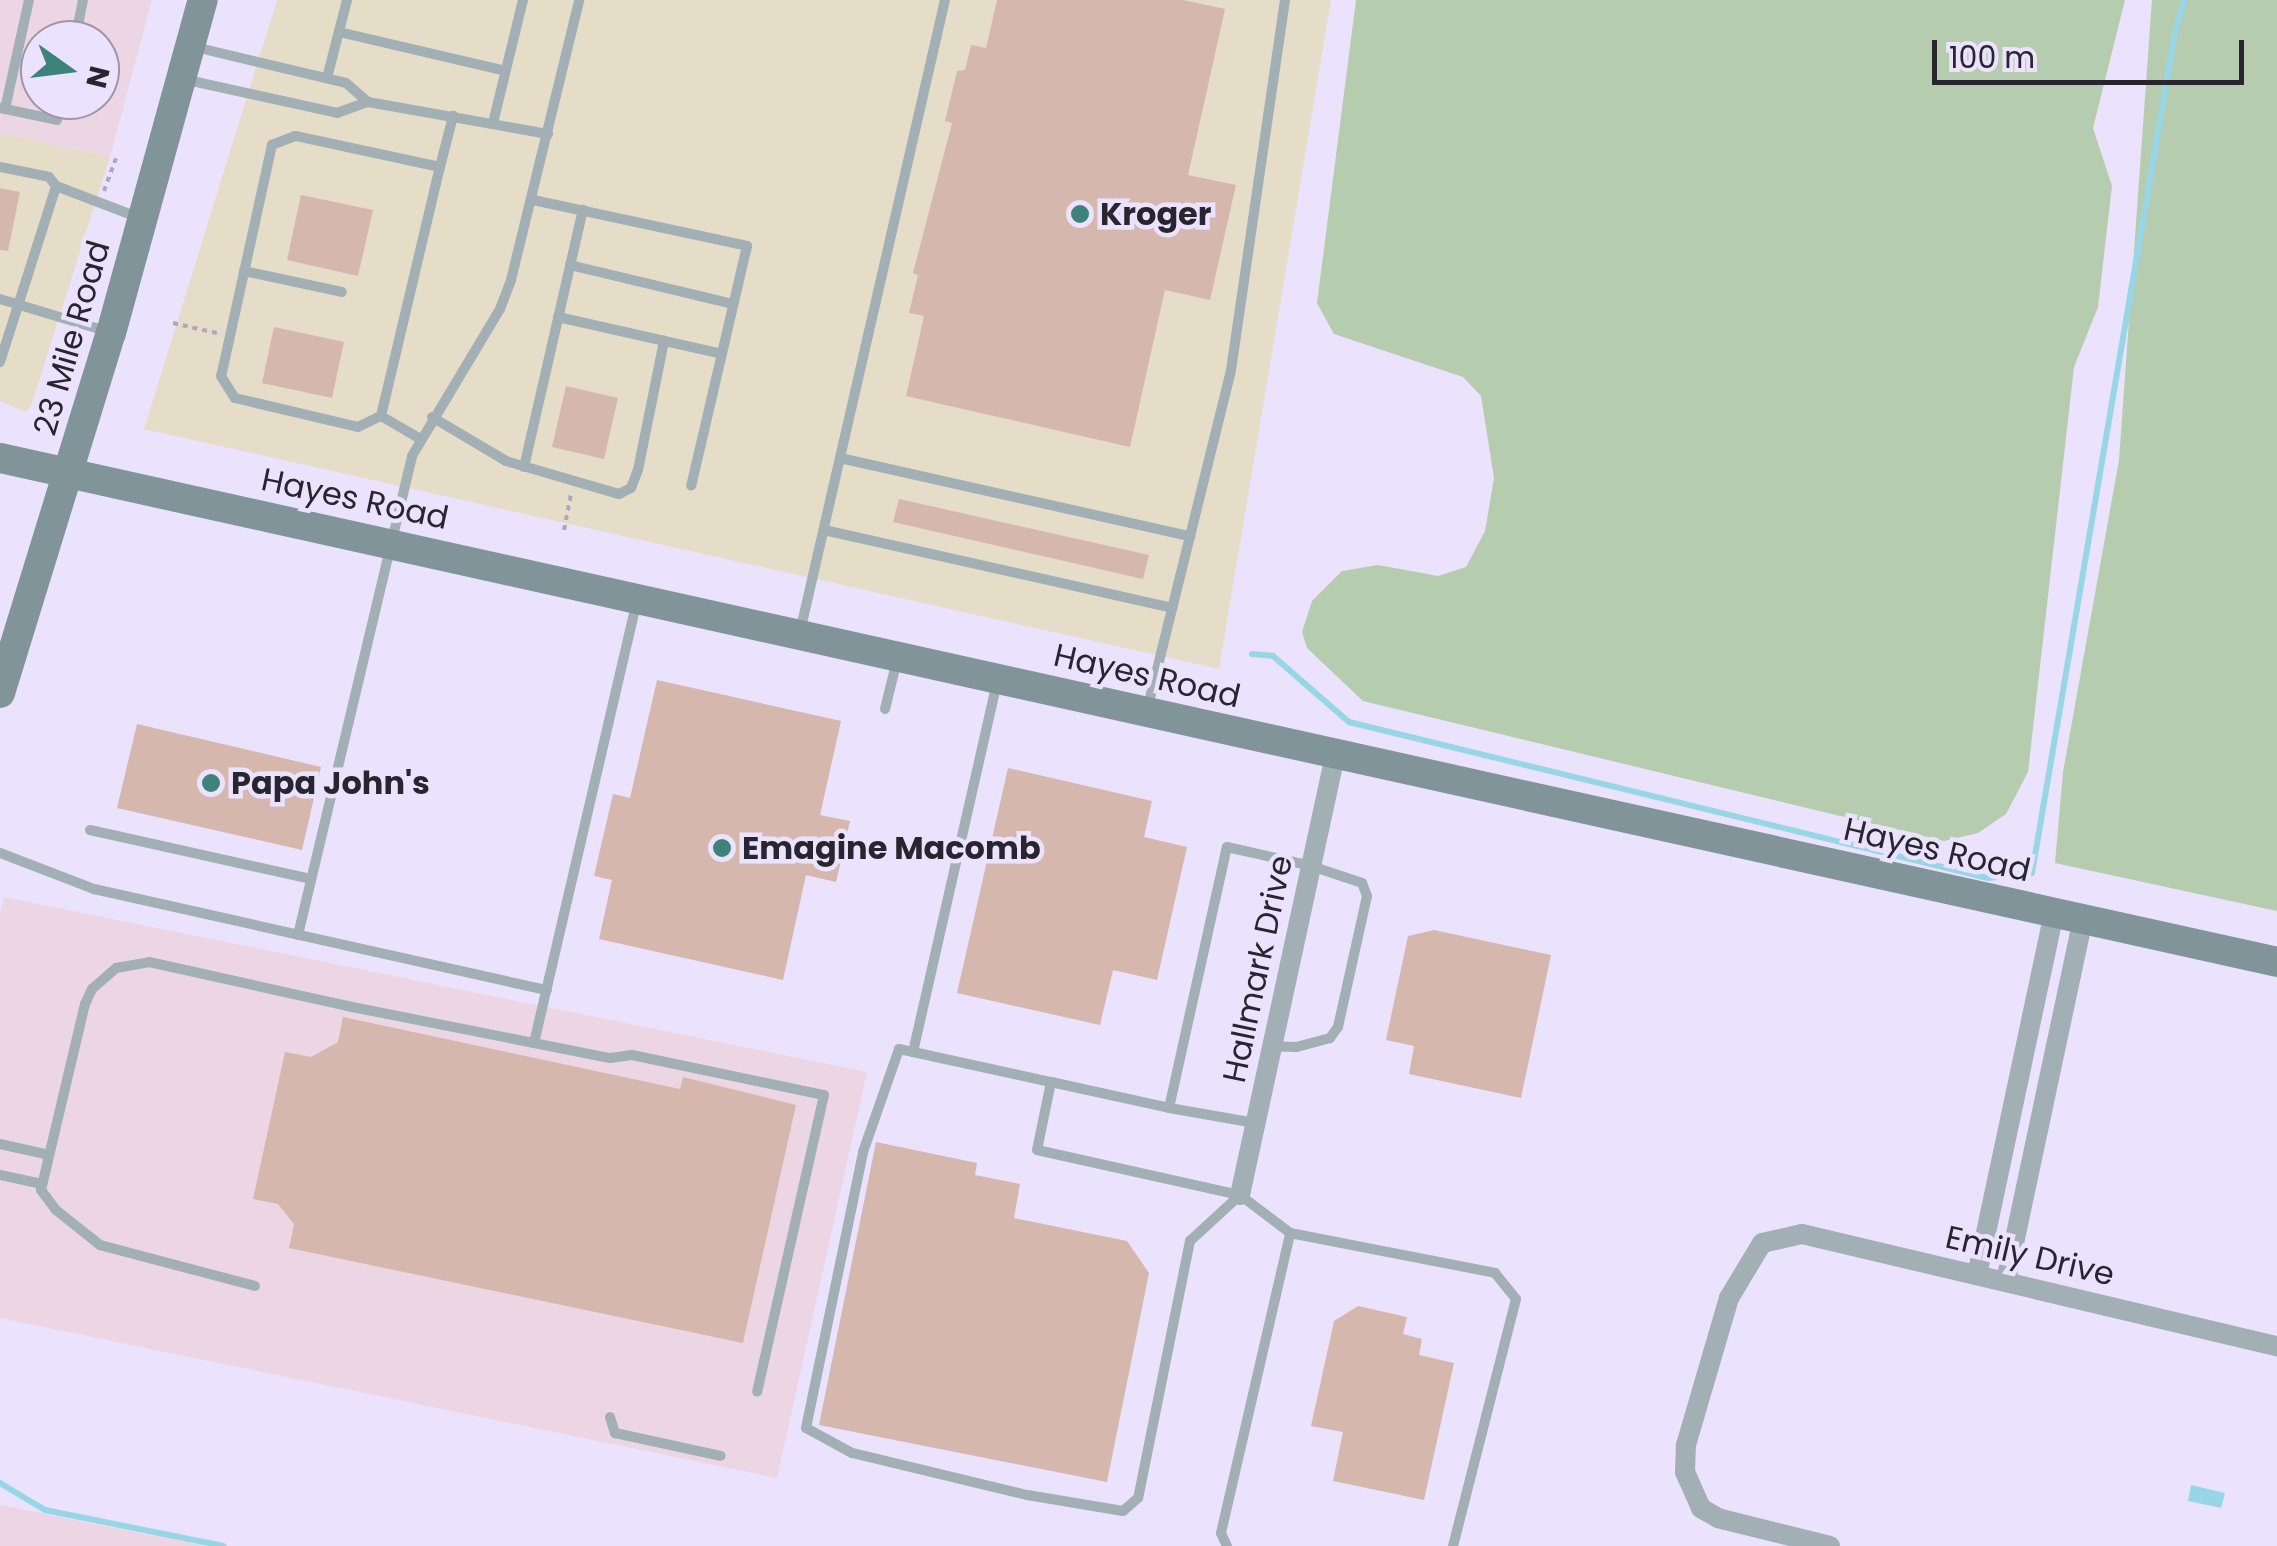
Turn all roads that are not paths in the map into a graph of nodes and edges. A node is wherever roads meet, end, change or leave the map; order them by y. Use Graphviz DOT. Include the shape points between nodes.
graph roads {
  1 [pos="29,0"];
  2 [pos="203,0"];
  3 [pos="346,0"];
  4 [pos="524,0"];
  5 [pos="579,0"];
  6 [pos="945,0"];
  7 [pos="1285,0"];
  8 [pos="339,32"];
  9 [pos="190,46"];
  10 [pos="506,71"];
  11 [pos="182,78"];
  12 [pos="327,78"];
  13 [pos="368,102"];
  14 [pos="2,109"];
  15 [pos="452,116"];
  16 [pos="493,123"];
  17 [pos="548,134"];
  18 [pos="0,167"];
  19 [pos="440,167"];
  20 [pos="56,186"];
  21 [pos="533,200"];
  22 [pos="583,210"];
  23 [pos="142,219"];
  24 [pos="570,265"];
  25 [pos="244,271"];
  26 [pos="342,292"];
  27 [pos="0,298"];
  28 [pos="22,303"];
  29 [pos="734,304"];
  30 [pos="558,317"];
  31 [pos="110,333"];
  32 [pos="664,341"];
  33 [pos="722,354"];
  34 [pos="0,362"];
  35 [pos="382,416"];
  36 [pos="432,418"];
  37 [pos="419,438"];
  38 [pos="0,458"];
  39 [pos="840,458"];
  40 [pos="524,466"];
  41 [pos="69,474"];
  42 [pos="690,486"];
  43 [pos="824,530"];
  44 [pos="1190,536"];
  45 [pos="392,544"];
  46 [pos="638,599"];
  47 [pos="1172,608"];
  48 [pos="800,632"];
  49 [pos="898,654"];
  50 [pos="998,676"];
  51 [pos="0,693"];
  52 [pos="886,709"];
  53 [pos="1146,712"];
  54 [pos="1335,755"];
  55 [pos="90,830"];
  56 [pos="0,853"];
  57 [pos="1311,866"];
  58 [pos="311,879"];
  59 [pos="2069,916"];
  60 [pos="298,935"];
  61 [pos="2277,962"];
  62 [pos="547,990"];
  63 [pos="534,1043"];
  64 [pos="1272,1046"];
  65 [pos="913,1052"];
  66 [pos="1051,1082"];
  67 [pos="1168,1108"];
  68 [pos="2012,1113"];
  69 [pos="2040,1119"];
  70 [pos="1256,1123"];
  71 [pos="0,1144"];
  72 [pos="49,1154"];
  73 [pos="0,1175"];
  74 [pos="42,1184"];
  75 [pos="1240,1196"];
  76 [pos="1290,1232"];
  77 [pos="1978,1274"];
  78 [pos="2006,1281"];
  79 [pos="255,1286"];
  80 [pos="2277,1346"];
  81 [pos="757,1392"];
  82 [pos="610,1416"];
  83 [pos="721,1456"];
  84 [pos="1227,1546"];
  85 [pos="1453,1546"];
  86 [pos="1830,1546"];
  1 -- 14 [label="lane"];
  2 -- 9 [label="street, 23 Mile Road"];
  3 -- 8 [label="lane"];
  4 -- 10 [label="lane"];
  5 -- 17 [label="lane"];
  6 -- 39 [label="lane"];
  7 -- 44 [label="lane" via="1231,370"];
  8 -- 10 [label="lane"];
  8 -- 12 [label="lane"];
  9 -- 11 [label="street, 23 Mile Road"];
  9 -- 12 [label="lane"];
  10 -- 16 [label="lane"];
  11 -- 13 [label="lane" via="337,113"];
  11 -- 23 [label="street, 23 Mile Road"];
  12 -- 13 [label="lane" via="346,83"];
  13 -- 15 [label="lane"];
  15 -- 16 [label="lane"];
  15 -- 19 [label="lane"];
  16 -- 17 [label="lane"];
  17 -- 21 [label="lane"];
  18 -- 20 [label="lane" via="49,177"];
  19 -- 25 [label="lane" via="295,136 272,145"];
  19 -- 35 [label="lane"];
  20 -- 23 [label="lane"];
  20 -- 28 [label="lane"];
  21 -- 22 [label="lane"];
  21 -- 36 [label="lane" via="500,309"];
  22 -- 24 [label="lane"];
  22 -- 29 [label="lane" via="747,246"];
  23 -- 31 [label="street, 23 Mile Road"];
  24 -- 29 [label="lane"];
  24 -- 30 [label="lane"];
  25 -- 26 [label="lane"];
  25 -- 35 [label="lane" via="221,376 235,398 358,427"];
  27 -- 28 [label="lane"];
  28 -- 31 [label="lane"];
  28 -- 34 [label="lane"];
  29 -- 33 [label="lane"];
  30 -- 32 [label="lane"];
  30 -- 40 [label="lane"];
  31 -- 41 [label="street, 23 Mile Road"];
  32 -- 33 [label="lane"];
  32 -- 40 [label="lane" via="631,488 619,494"];
  33 -- 42 [label="lane"];
  35 -- 37 [label="lane"];
  36 -- 37 [label="lane"];
  36 -- 40 [label="lane"];
  37 -- 45 [label="lane"];
  38 -- 41 [label="street, Hayes Road"];
  39 -- 43 [label="lane"];
  39 -- 44 [label="lane"];
  41 -- 45 [label="street, Hayes Road"];
  41 -- 51 [label="street, 23 Mile Road"];
  43 -- 47 [label="lane"];
  43 -- 48 [label="lane"];
  44 -- 47 [label="lane"];
  45 -- 46 [label="street, Hayes Road"];
  45 -- 58 [label="lane"];
  46 -- 48 [label="street, Hayes Road"];
  46 -- 62 [label="lane"];
  47 -- 53 [label="lane"];
  48 -- 49 [label="street, Hayes Road"];
  49 -- 50 [label="street, Hayes Road"];
  49 -- 52 [label="lane"];
  50 -- 53 [label="street, Hayes Road"];
  50 -- 65 [label="lane"];
  53 -- 54 [label="street, Hayes Road"];
  54 -- 57 [label="street, Hallmark Drive"];
  54 -- 59 [label="street, Hayes Road"];
  55 -- 58 [label="lane"];
  56 -- 60 [label="lane" via="94,889"];
  57 -- 64 [label="street, Hallmark Drive"];
  57 -- 64 [label="lane" via="1362,884 1367,896 1338,1027 1330,1038"];
  57 -- 67 [label="lane" via="1227,847"];
  58 -- 60 [label="lane"];
  59 -- 61 [label="street, Hayes Road"];
  59 -- 68 [label="street"];
  59 -- 69 [label="street"];
  60 -- 62 [label="lane"];
  62 -- 63 [label="lane"];
  63 -- 72 [label="lane" via="149,962 131,964 103,977 84,1004"];
  63 -- 81 [label="lane" via="610,1058 632,1055 824,1095"];
  64 -- 70 [label="street, Hallmark Drive"];
  65 -- 66 [label="lane"];
  65 -- 75 [label="lane" via="899,1048 862,1152 806,1428 852,1453 1123,1511 1138,1498 1144,1476 1190,1240"];
  66 -- 67 [label="lane"];
  66 -- 75 [label="lane" via="1036,1150"];
  67 -- 70 [label="lane"];
  68 -- 69 [label="street"];
  68 -- 77 [label="street"];
  69 -- 78 [label="street"];
  70 -- 75 [label="street, Hallmark Drive"];
  71 -- 72 [label="lane"];
  72 -- 74 [label="lane"];
  73 -- 74 [label="lane"];
  74 -- 79 [label="lane" via="56,1210 100,1246"];
  75 -- 76 [label="lane"];
  76 -- 84 [label="lane" via="1221,1533"];
  76 -- 85 [label="lane" via="1495,1272 1516,1299"];
  77 -- 78 [label="street, Emily Drive"];
  77 -- 86 [label="street, Emily Drive" via="1802,1234 1762,1243 1745,1265 1728,1298 1686,1444 1691,1492 1701,1508 1735,1526"];
  78 -- 80 [label="street, Emily Drive"];
  82 -- 83 [label="lane" via="615,1433"];
}
